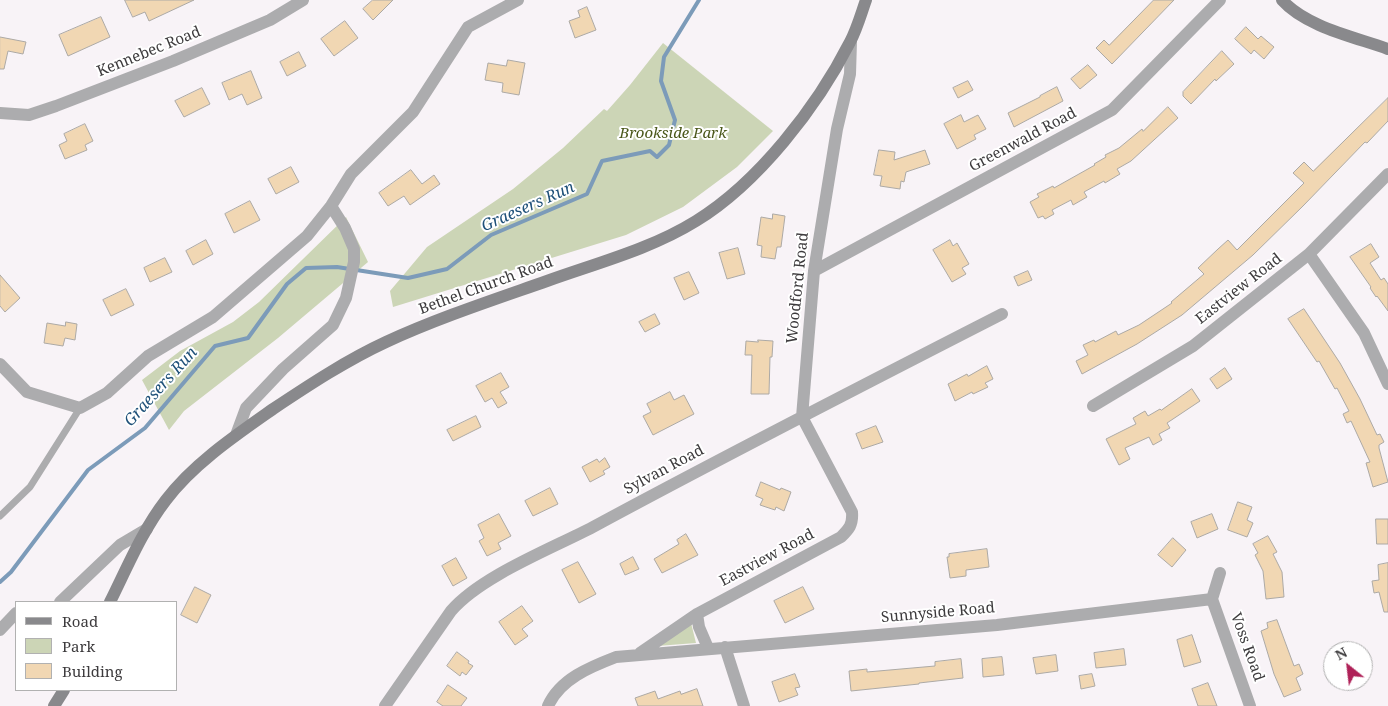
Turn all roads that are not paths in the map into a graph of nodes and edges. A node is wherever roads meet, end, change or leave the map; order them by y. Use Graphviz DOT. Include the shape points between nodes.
graph roads {
  1 [pos="304,0"];
  2 [pos="518,0"];
  3 [pos="866,0"];
  4 [pos="1220,0"];
  5 [pos="1282,0"];
  6 [pos="850,41"];
  7 [pos="1388,48"];
  8 [pos="0,113"];
  9 [pos="1388,174"];
  10 [pos="331,206"];
  11 [pos="1309,254"];
  12 [pos="814,271"];
  13 [pos="1002,314"];
  14 [pos="0,364"];
  15 [pos="1388,384"];
  16 [pos="1093,406"];
  17 [pos="80,408"];
  18 [pos="802,416"];
  19 [pos="236,434"];
  20 [pos="0,516"];
  21 [pos="147,529"];
  22 [pos="1220,573"];
  23 [pos="1212,599"];
  24 [pos="61,601"];
  25 [pos="111,601"];
  26 [pos="15,614"];
  27 [pos="697,614"];
  28 [pos="0,630"];
  29 [pos="725,647"];
  30 [pos="708,648"];
  31 [pos="640,654"];
  32 [pos="63,691"];
  33 [pos="54,706"];
  34 [pos="385,706"];
  35 [pos="548,706"];
  36 [pos="744,706"];
  37 [pos="1250,706"];
  1 -- 8 [label="street, Kennebec Road" via="270,20 56,106 29,115"];
  2 -- 10 [label="street" via="468,27 413,112 351,174"];
  3 -- 6 [label="street, Bethel Church Road"];
  4 -- 12 [label="street, Greenwald Road" via="1112,110"];
  5 -- 7 [label="street" via="1290,9 1316,23"];
  6 -- 12 [label="street, Woodford Road" via="850,74 837,129"];
  6 -- 19 [label="street, Bethel Church Road" via="816,100 782,143 726,199 698,220 630,252 385,342 335,369"];
  9 -- 11 [label="street, Eastview Road"];
  10 -- 17 [label="street" via="307,236 213,317 148,356 107,393"];
  10 -- 19 [label="street" via="354,249 346,298 333,325 283,369 246,408"];
  11 -- 15 [label="street" via="1364,334"];
  11 -- 16 [label="street, Eastview Road" via="1193,346"];
  12 -- 18 [label="street, Woodford Road"];
  13 -- 18 [label="street, Sylvan Road"];
  14 -- 17 [label="street" via="27,392"];
  17 -- 20 [label="lane" via="30,487"];
  18 -- 27 [label="street, Eastview Road" via="852,512 850,528 841,537"];
  18 -- 34 [label="street, Sylvan Road" via="470,593 451,611"];
  19 -- 21 [label="street, Bethel Church Road" via="167,499"];
  21 -- 24 [label="street" via="120,545"];
  21 -- 25 [label="street, Bethel Church Road"];
  22 -- 23 [label="street"];
  23 -- 29 [label="street, Sunnyside Road" via="997,625"];
  23 -- 37 [label="street, Voss Road"];
  26 -- 28 [label="street"];
  27 -- 30 [label="street"];
  27 -- 31 [label="street, Eastview Road"];
  29 -- 30 [label="street, Sunnyside Road"];
  29 -- 36 [label="street"];
  30 -- 31 [label="street, Sunnyside Road"];
  31 -- 35 [label="street, Sunnyside Road" via="616,657 591,666 555,693"];
  32 -- 33 [label="street"];
}
